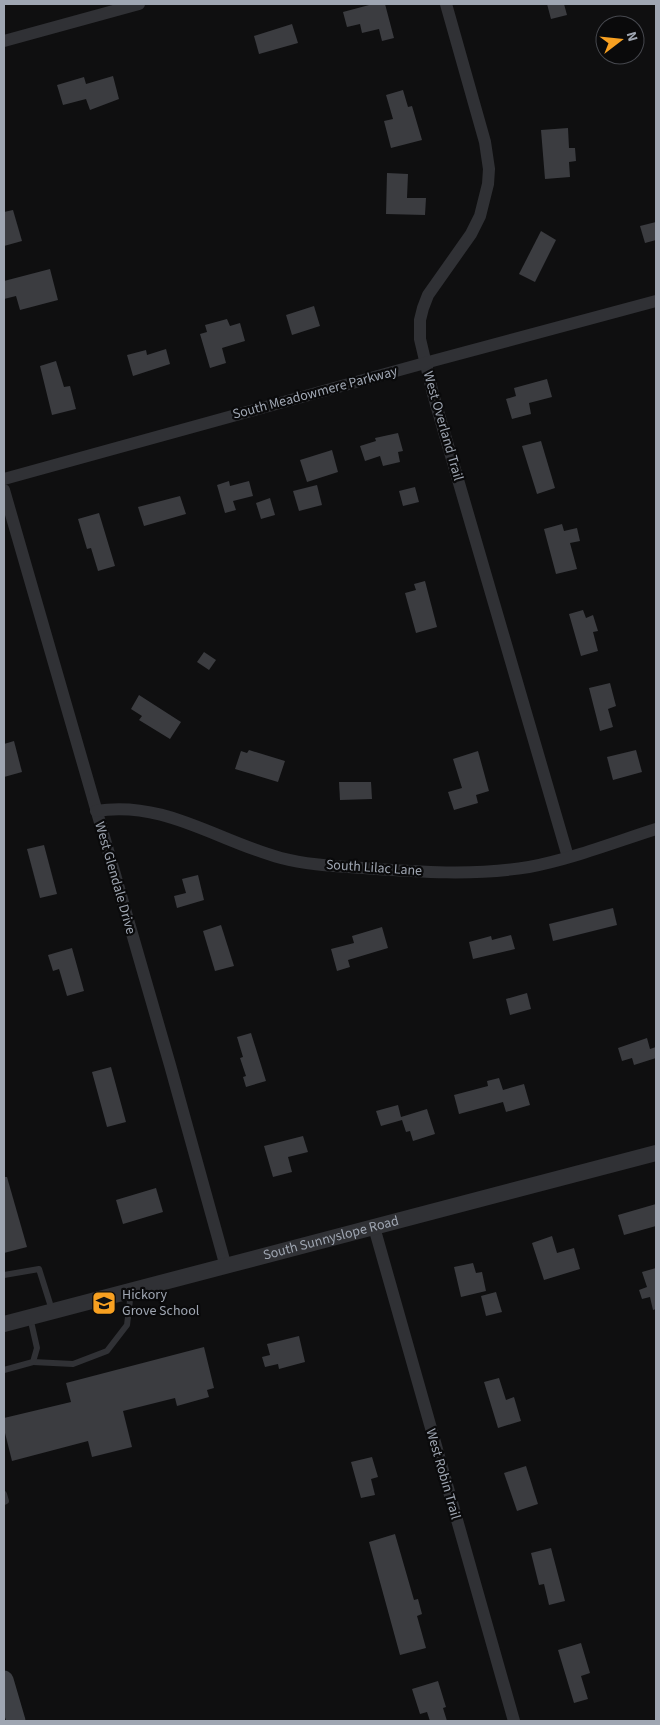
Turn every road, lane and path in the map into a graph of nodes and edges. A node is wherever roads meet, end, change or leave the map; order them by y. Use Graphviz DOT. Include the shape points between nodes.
graph roads {
  1 [pos="139,4"];
  2 [pos="446,4"];
  3 [pos="4,41"];
  4 [pos="656,301"];
  5 [pos="425,363"];
  6 [pos="4,479"];
  7 [pos="4,490"];
  8 [pos="96,811"];
  9 [pos="656,829"];
  10 [pos="568,857"];
  11 [pos="656,1152"];
  12 [pos="374,1227"];
  13 [pos="226,1266"];
  14 [pos="4,1275"];
  15 [pos="132,1291"];
  16 [pos="52,1312"];
  17 [pos="30,1317"];
  18 [pos="4,1324"];
  19 [pos="33,1362"];
  20 [pos="4,1370"];
  21 [pos="4,1494"];
  22 [pos="4,1502"];
  23 [pos="4,1680"];
  24 [pos="16,1721"];
  25 [pos="514,1721"];
  1 -- 3 [label="street"];
  2 -- 5 [label="street, West Overland Trail" via="485,142 489,169 480,216 428,295 423,308 419,332"];
  4 -- 5 [label="street, South Meadowmere Parkway"];
  5 -- 6 [label="street, South Meadowmere Parkway"];
  5 -- 10 [label="street, West Overland Trail"];
  7 -- 8 [label="street, West Glendale Drive"];
  8 -- 10 [label="street, South Lilac Lane" via="115,808 156,812 260,852 309,864 395,870 485,871 530,867"];
  8 -- 13 [label="street, West Glendale Drive"];
  9 -- 10 [label="street, South Lilac Lane"];
  11 -- 12 [label="street, South Sunnyslope Road"];
  12 -- 13 [label="street, South Sunnyslope Road"];
  12 -- 25 [label="street, West Robin Trail"];
  13 -- 15 [label="street, South Sunnyslope Road"];
  14 -- 16 [label="lane" via="39,1269"];
  15 -- 16 [label="street, South Sunnyslope Road"];
  15 -- 19 [label="lane" via="127,1325 107,1352 73,1364"];
  16 -- 17 [label="street, South Sunnyslope Road"];
  17 -- 18 [label="street, South Sunnyslope Road"];
  17 -- 19 [label="lane" via="37,1348"];
  19 -- 20 [label="lane"];
  21 -- 22 [label="lane"];
  23 -- 24 [label="main road"];
}
